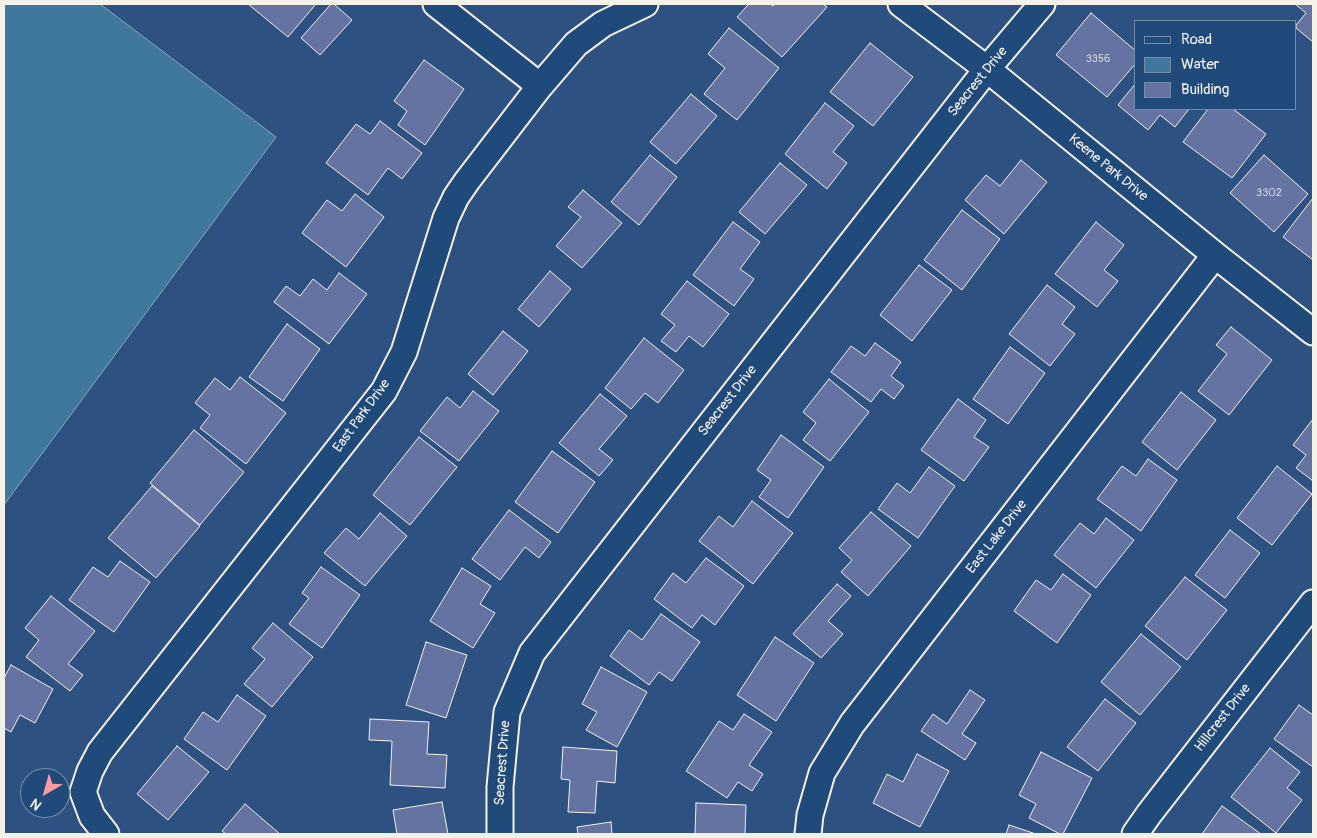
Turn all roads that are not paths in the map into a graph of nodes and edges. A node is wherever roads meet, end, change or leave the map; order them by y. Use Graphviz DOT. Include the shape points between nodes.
graph roads {
  1 [pos="436,4"];
  2 [pos="645,4"];
  3 [pos="901,4"];
  4 [pos="1042,4"];
  5 [pos="987,69"];
  6 [pos="540,86"];
  7 [pos="1215,255"];
  8 [pos="1313,332"];
  9 [pos="1313,603"];
  10 [pos="105,833"];
  11 [pos="500,834"];
  12 [pos="808,834"];
  13 [pos="1135,834"];
  1 -- 6 [label="street"];
  2 -- 6 [label="street, East Park Drive" via="603,24 576,44"];
  3 -- 5 [label="street, Keene Park Drive"];
  4 -- 5 [label="street, Seacrest Drive"];
  5 -- 7 [label="street, Keene Park Drive"];
  5 -- 11 [label="street, Seacrest Drive" via="532,653 507,712 500,787"];
  6 -- 10 [label="street, East Park Drive" via="456,196 446,218 404,352 384,391 100,752 83,792 92,816"];
  7 -- 8 [label="street, Keene Park Drive"];
  7 -- 12 [label="street, East Lake Drive" via="852,724 822,773"];
  9 -- 13 [label="street, Hillcrest Drive"];
}
